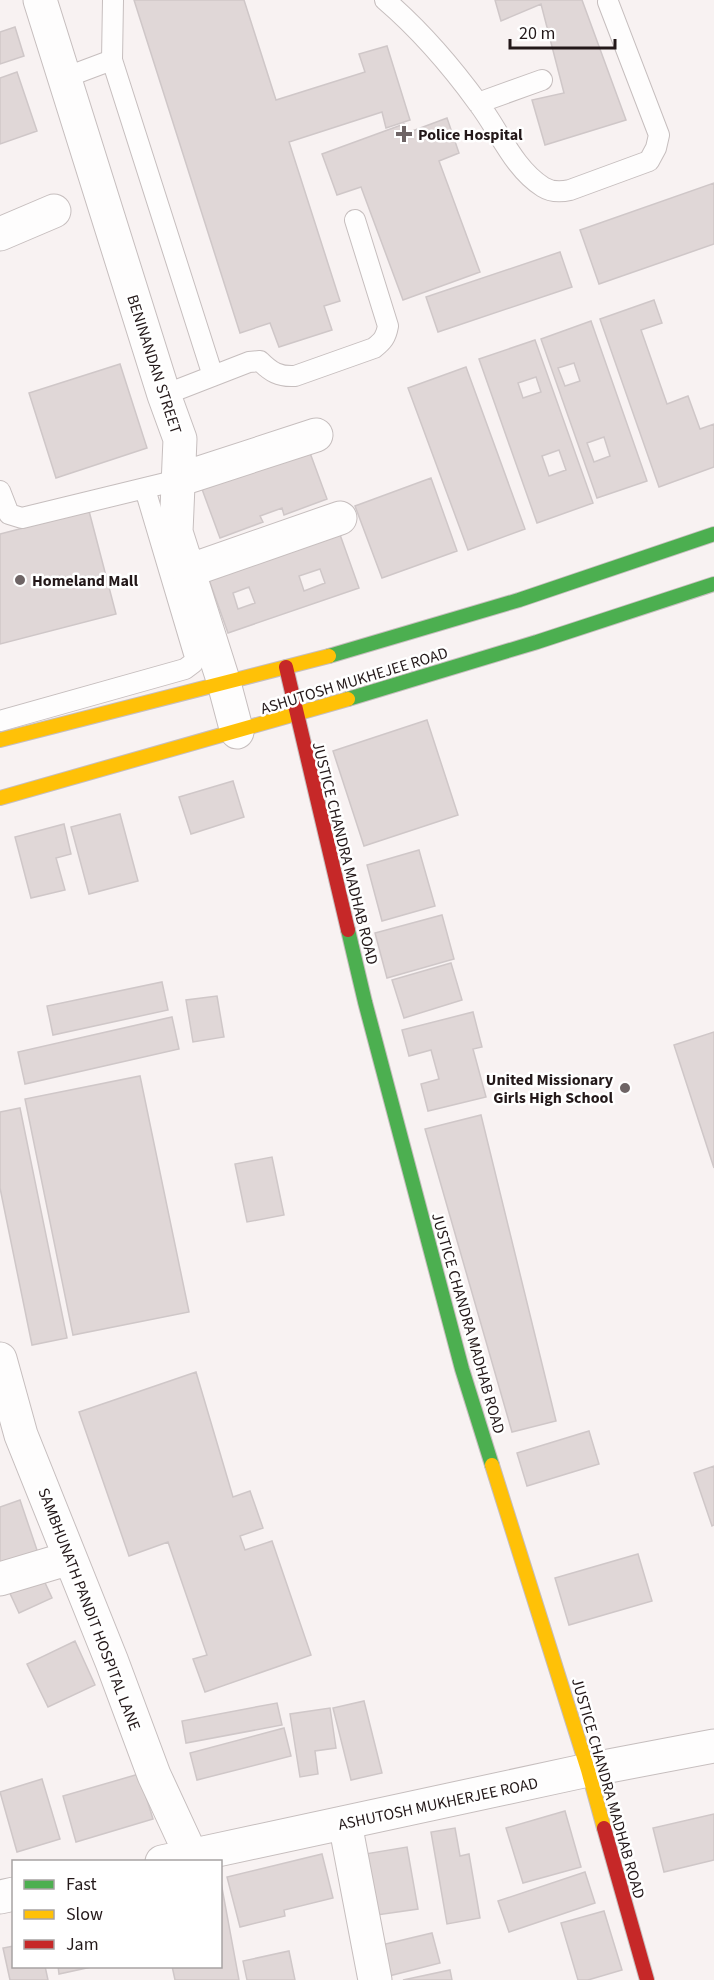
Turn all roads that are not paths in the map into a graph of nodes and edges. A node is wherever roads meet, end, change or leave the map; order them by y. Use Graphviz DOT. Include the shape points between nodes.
graph roads {
  1 [pos="40,0"];
  2 [pos="113,0"];
  3 [pos="385,0"];
  4 [pos="608,2"];
  5 [pos="112,60"];
  6 [pos="63,78"];
  7 [pos="542,80"];
  8 [pos="478,103"];
  9 [pos="54,211"];
  10 [pos="355,220"];
  11 [pos="0,234"];
  12 [pos="213,376"];
  13 [pos="164,395"];
  14 [pos="316,435"];
  15 [pos="178,480"];
  16 [pos="145,489"];
  17 [pos="0,491"];
  18 [pos="340,518"];
  19 [pos="714,534"];
  20 [pos="188,571"];
  21 [pos="714,584"];
  22 [pos="286,667"];
  23 [pos="224,683"];
  24 [pos="296,715"];
  25 [pos="0,721"];
  26 [pos="237,732"];
  27 [pos="0,740"];
  28 [pos="0,798"];
  29 [pos="0,1359"];
  30 [pos="70,1558"];
  31 [pos="0,1579"];
  32 [pos="714,1746"];
  33 [pos="588,1770"];
  34 [pos="345,1822"];
  35 [pos="176,1858"];
  36 [pos="375,1980"];
  37 [pos="647,1980"];
  1 -- 6 [label="street, BENINANDAN STREET"];
  2 -- 5 [label="lane"];
  3 -- 8 [label="lane" via="443,58"];
  4 -- 8 [label="lane" via="659,135 649,161 570,190 544,188 514,158"];
  5 -- 6 [label="lane"];
  5 -- 12 [label="lane"];
  6 -- 13 [label="street, BENINANDAN STREET"];
  7 -- 8 [label="lane"];
  9 -- 11 [label="street"];
  10 -- 12 [label="lane" via="388,326 383,341 374,348 295,376 270,372 260,361"];
  12 -- 13 [label="lane"];
  13 -- 15 [label="street, BENINANDAN STREET" via="180,439"];
  14 -- 15 [label="street"];
  15 -- 16 [label="lane"];
  15 -- 20 [label="street, BENINANDAN STREET" via="176,532"];
  16 -- 17 [label="lane" via="22,518 9,514"];
  16 -- 25 [label="lane" via="195,657 193,663 185,669"];
  18 -- 20 [label="street"];
  19 -- 22 [label="main road, ASHUTOSH MUKHEJEE ROAD" via="489,610"];
  20 -- 23 [label="street, BENINANDAN STREET"];
  21 -- 24 [label="main road, ASHUTOSH MUKHEJEE ROAD"];
  22 -- 23 [label="main road, ASHUTOSH MUKHEJEE ROAD"];
  22 -- 24 [label="main road, JUSTICE CHANDRA MADHAB ROAD"];
  23 -- 26 [label="street, BENINANDAN STREET"];
  23 -- 27 [label="main road, ASHUTOSH MUKHEJEE ROAD"];
  24 -- 26 [label="main road, ASHUTOSH MUKHEJEE ROAD"];
  24 -- 33 [label="main road, JUSTICE CHANDRA MADHAB ROAD" via="365,1002 462,1369"];
  26 -- 28 [label="main road, ASHUTOSH MUKHEJEE ROAD"];
  29 -- 30 [label="street, SAMBHUNATH PANDIT HOSPITAL LANE" via="21,1435"];
  30 -- 31 [label="street"];
  30 -- 35 [label="street, SAMBHUNATH PANDIT HOSPITAL LANE" via="154,1775"];
  32 -- 33 [label="street, ASHUTOSH MUKHERJEE ROAD"];
  33 -- 34 [label="street, ASHUTOSH MUKHERJEE ROAD"];
  33 -- 37 [label="main road, JUSTICE CHANDRA MADHAB ROAD"];
  34 -- 35 [label="street, ASHUTOSH MUKHERJEE ROAD"];
  34 -- 36 [label="street"];
}
